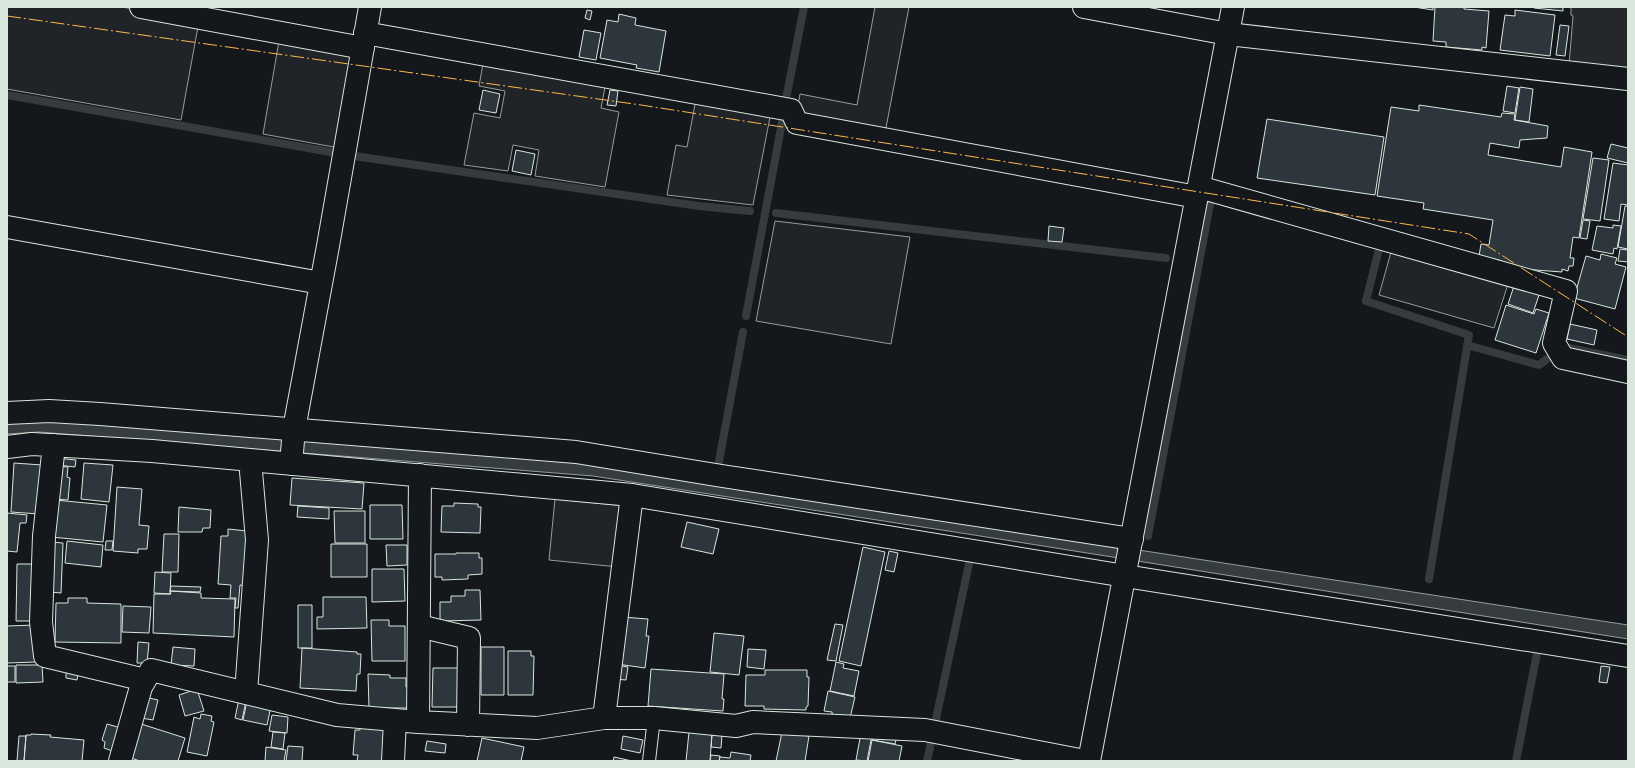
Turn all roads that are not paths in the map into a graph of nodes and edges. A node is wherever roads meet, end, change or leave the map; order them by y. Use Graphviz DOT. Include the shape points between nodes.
graph roads {
  1 [pos="141,7"];
  2 [pos="370,7"];
  3 [pos="1084,7"];
  4 [pos="1233,7"];
  5 [pos="1228,34"];
  6 [pos="364,40"];
  7 [pos="1628,79"];
  8 [pos="1198,192"];
  9 [pos="7,227"];
  10 [pos="321,283"];
  11 [pos="1628,372"];
  12 [pos="7,413"];
  13 [pos="54,445"];
  14 [pos="293,445"];
  15 [pos="7,447"];
  16 [pos="250,460"];
  17 [pos="420,475"];
  18 [pos="632,495"];
  19 [pos="1132,541"];
  20 [pos="1126,572"];
  21 [pos="419,626"];
  22 [pos="1628,656"];
  23 [pos="145,680"];
  24 [pos="246,693"];
  25 [pos="604,718"];
  26 [pos="654,718"];
  27 [pos="395,720"];
  28 [pos="418,722"];
  29 [pos="468,725"];
  30 [pos="120,761"];
  31 [pos="393,761"];
  32 [pos="649,761"];
  33 [pos="1086,761"];
  34 [pos="1089,761"];
  1 -- 6 [label="street"];
  2 -- 6 [label="street"];
  3 -- 5 [label="street"];
  4 -- 5 [label="street"];
  5 -- 7 [label="street"];
  5 -- 8 [label="street"];
  6 -- 8 [label="street" via="791,110 797,123"];
  6 -- 10 [label="street"];
  8 -- 11 [label="street" via="1566,291 1554,343 1563,358"];
  8 -- 19 [label="street"];
  9 -- 10 [label="street"];
  10 -- 14 [label="street"];
  12 -- 14 [label="street" via="49,411 100,414"];
  13 -- 15 [label="street"];
  13 -- 16 [label="street"];
  13 -- 23 [label="street" via="44,536 41,622 45,656"];
  14 -- 16 [label="street"];
  14 -- 17 [label="street"];
  14 -- 19 [label="street" via="576,452"];
  16 -- 24 [label="street" via="257,540"];
  17 -- 18 [label="street"];
  17 -- 21 [label="street"];
  18 -- 20 [label="street"];
  18 -- 25 [label="street"];
  19 -- 20 [label="street"];
  20 -- 22 [label="street"];
  20 -- 34 [label="street"];
  21 -- 28 [label="street"];
  21 -- 29 [label="street" via="469,638"];
  23 -- 24 [label="street" via="151,670"];
  23 -- 30 [label="street"];
  24 -- 27 [label="street" via="337,715"];
  25 -- 26 [label="street"];
  25 -- 29 [label="street" via="537,728"];
  26 -- 32 [label="lane"];
  26 -- 33 [label="street" via="736,726 753,722 933,731"];
  27 -- 28 [label="street"];
  27 -- 31 [label="street"];
  28 -- 29 [label="street"];
}
